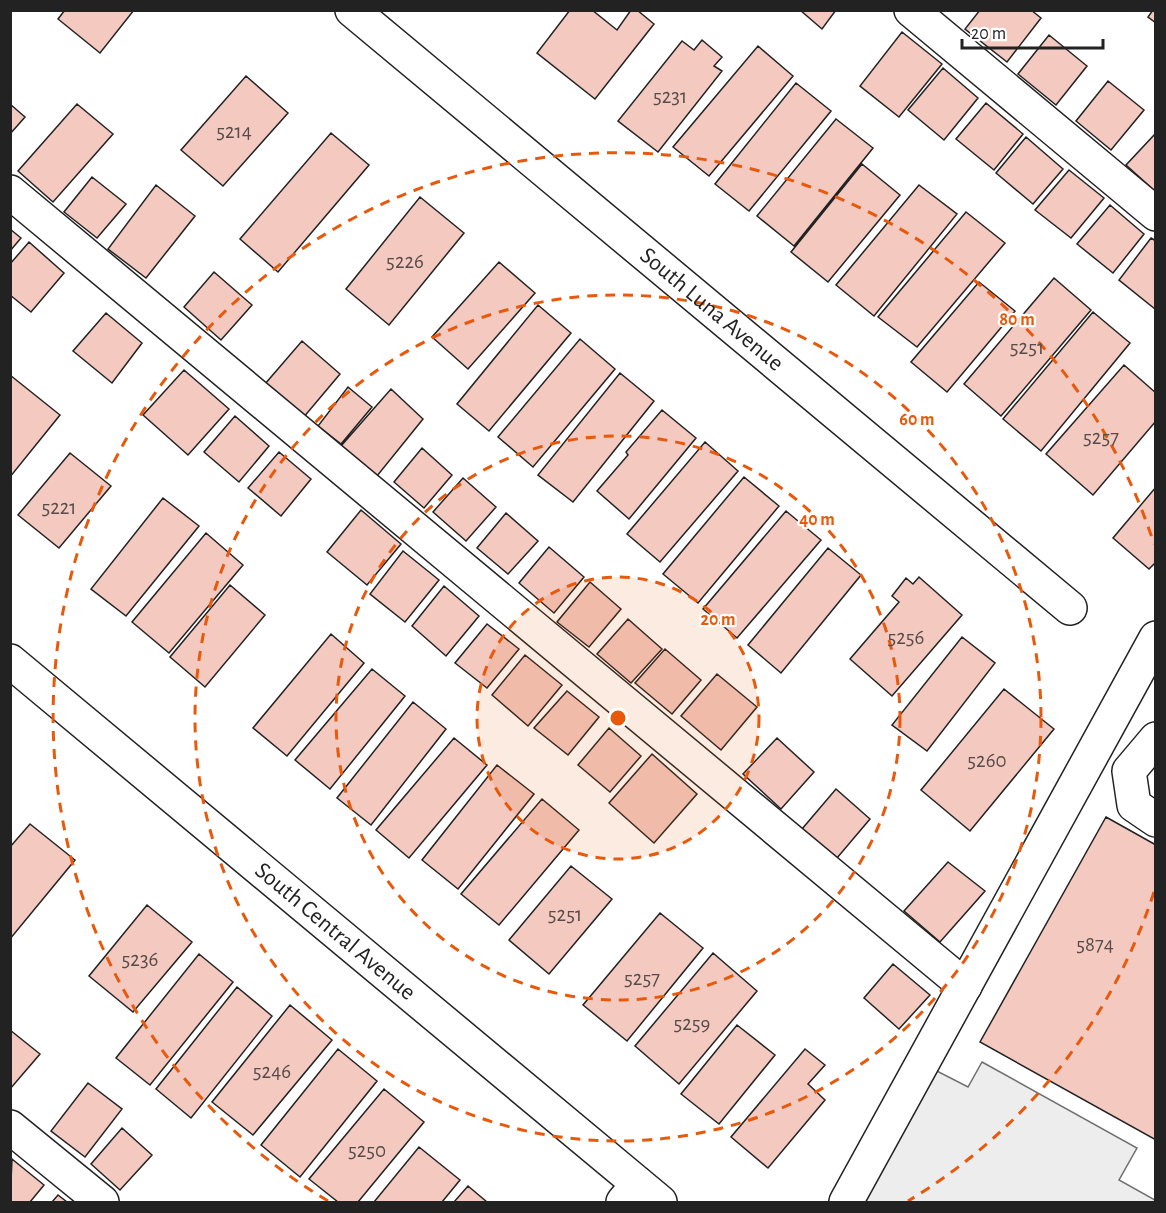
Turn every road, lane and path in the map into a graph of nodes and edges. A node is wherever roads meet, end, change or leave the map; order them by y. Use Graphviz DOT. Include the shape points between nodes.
graph roads {
  1 [pos="352,10"];
  2 [pos="911,10"];
  3 [pos="10,192"];
  4 [pos="1155,214"];
  5 [pos="1070,608"];
  6 [pos="1151,659"];
  7 [pos="10,660"];
  8 [pos="1155,739"];
  9 [pos="1155,820"];
  10 [pos="964,986"];
  11 [pos="10,1127"];
  12 [pos="640,1196"];
  13 [pos="102,1203"];
  14 [pos="846,1203"];
  1 -- 5 [label="street, South Luna Avenue"];
  2 -- 4 [label="street"];
  3 -- 10 [label="street"];
  6 -- 10 [label="street"];
  7 -- 12 [label="street, South Central Avenue"];
  8 -- 9 [label="street" via="1129,771 1134,805"];
  10 -- 14 [label="street"];
  11 -- 13 [label="street"];
}
